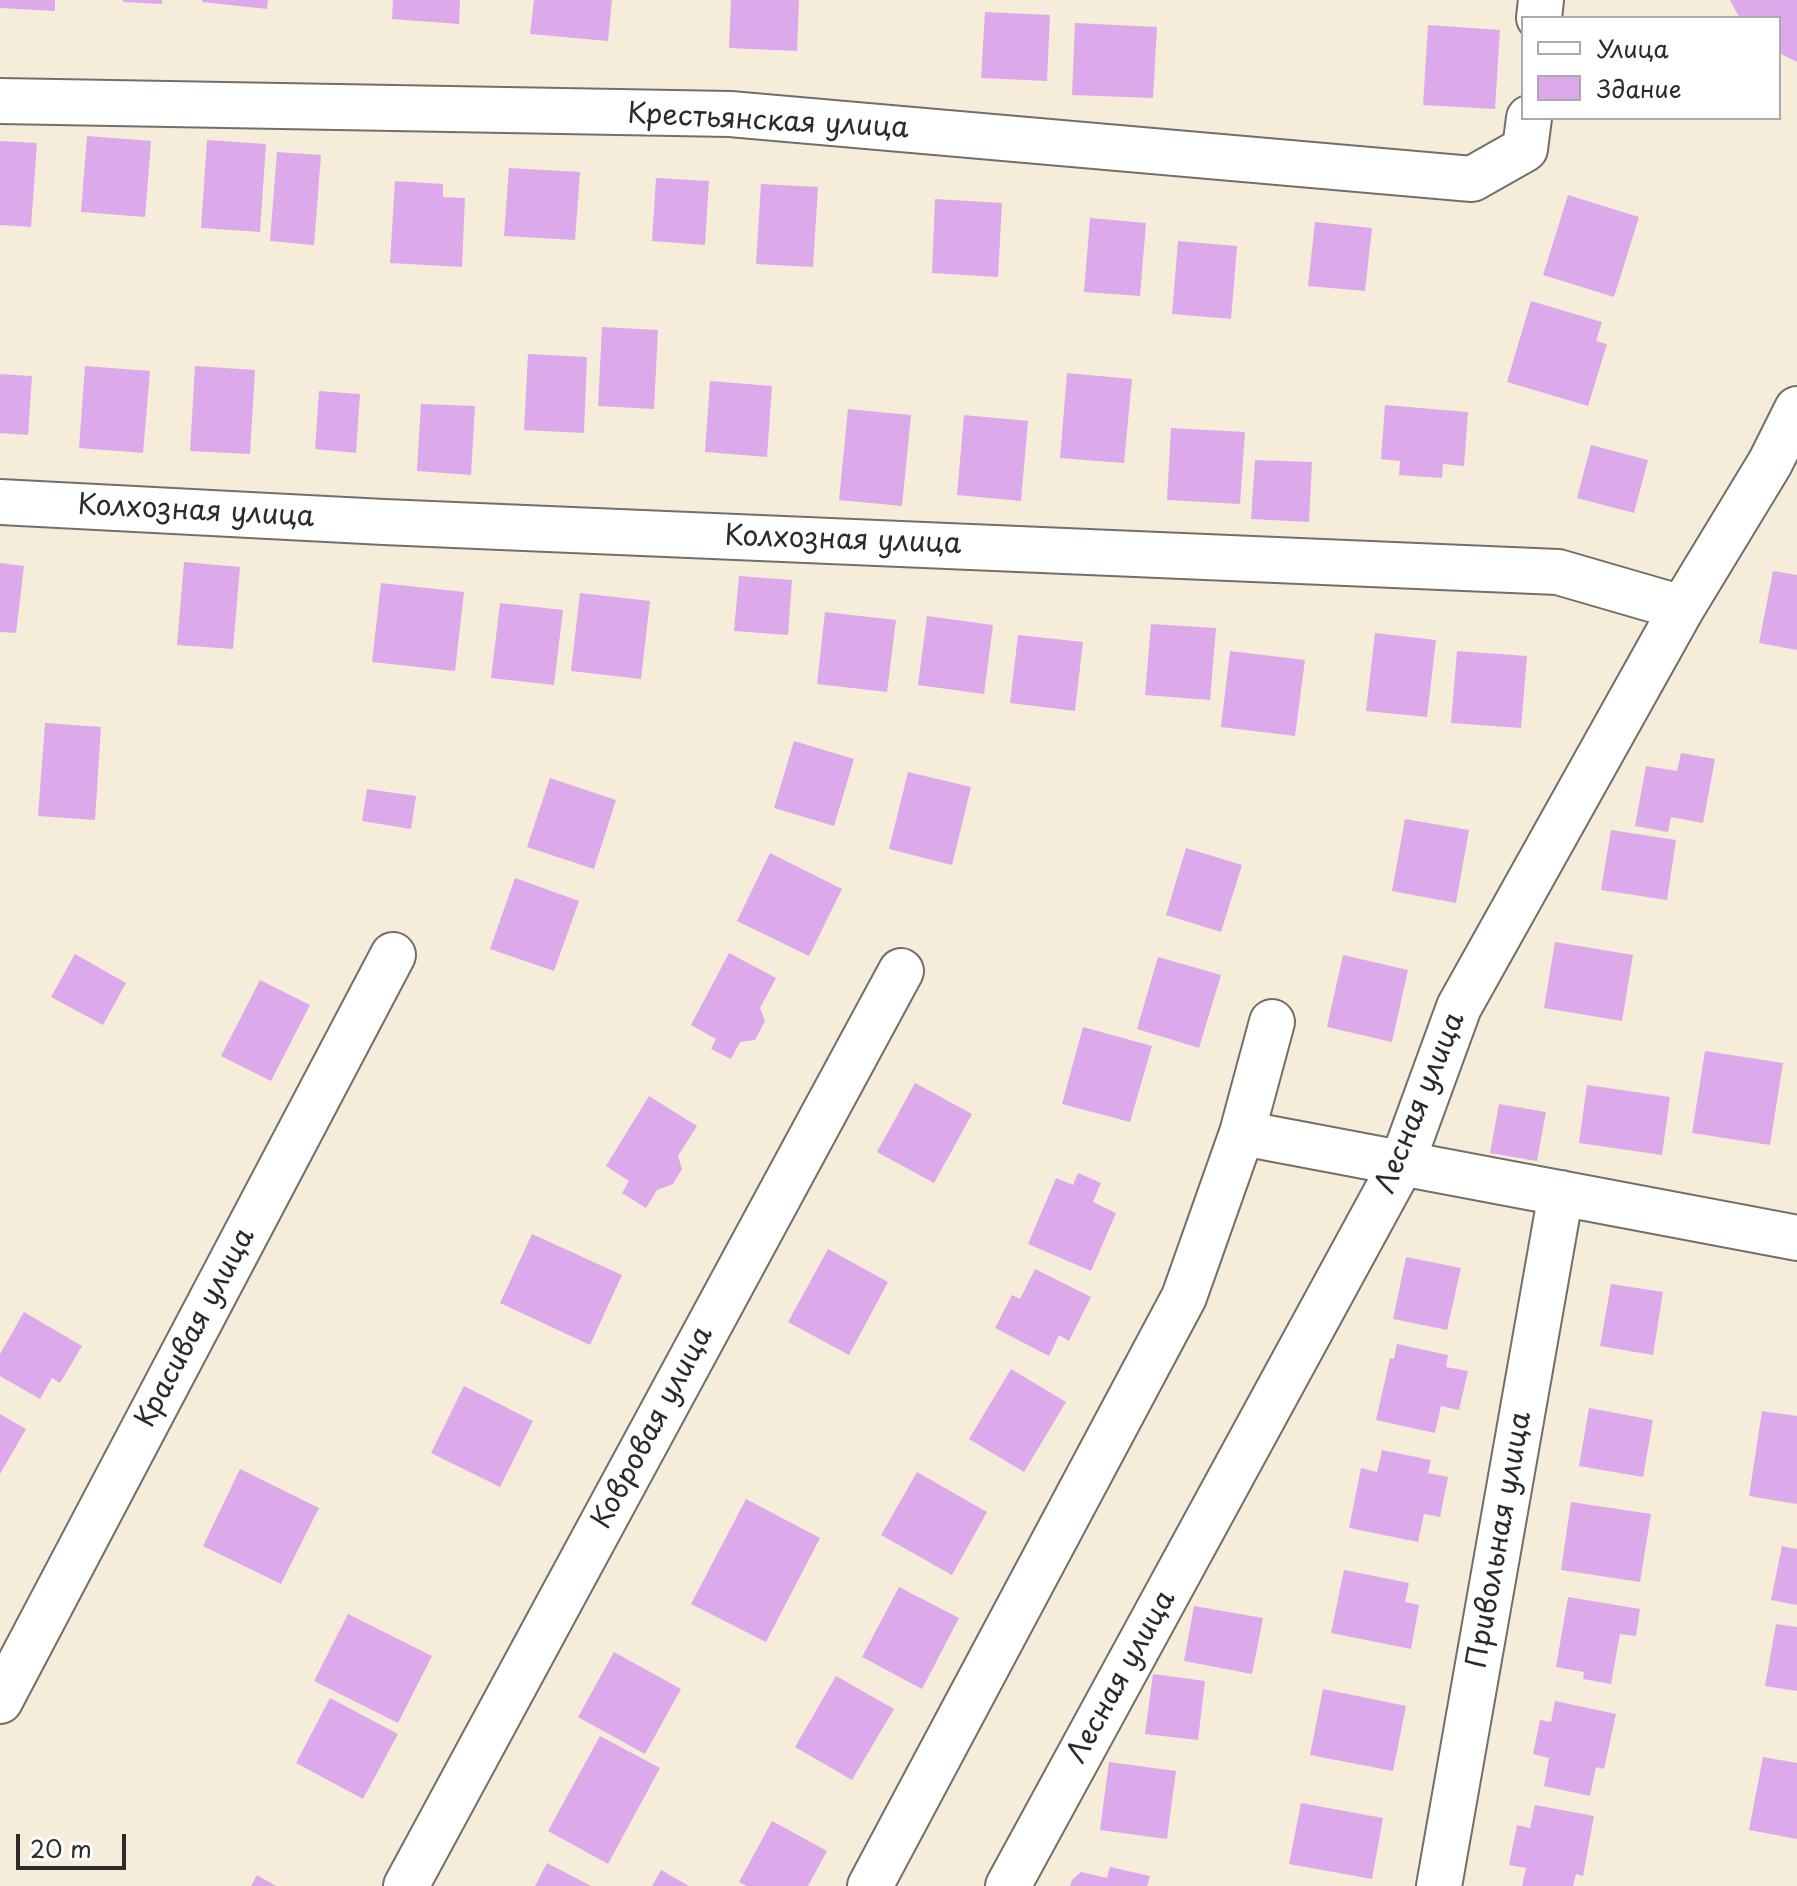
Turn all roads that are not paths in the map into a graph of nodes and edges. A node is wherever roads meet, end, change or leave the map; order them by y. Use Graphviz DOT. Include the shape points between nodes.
graph roads {
  1 [pos="0,101"];
  2 [pos="1527,133"];
  3 [pos="1797,409"];
  4 [pos="0,502"];
  5 [pos="1682,608"];
  6 [pos="393,955"];
  7 [pos="901,971"];
  8 [pos="1272,1022"];
  9 [pos="1242,1133"];
  10 [pos="1402,1163"];
  11 [pos="1561,1193"];
  12 [pos="1797,1238"];
  13 [pos="0,1701"];
  14 [pos="406,1886"];
  15 [pos="870,1886"];
  16 [pos="1008,1886"];
  17 [pos="1439,1886"];
  1 -- 2 [label="street, Крестьянская улица" via="730,114 1472,179"];
  3 -- 5 [label="street, Лесная улица"];
  4 -- 5 [label="street, Колхозная улица" via="1558,572"];
  5 -- 10 [label="street, Лесная улица" via="1459,1007"];
  6 -- 13 [label="street, Красивая улица"];
  7 -- 14 [label="street, Ковровая улица"];
  8 -- 9 [label="street"];
  9 -- 10 [label="street"];
  9 -- 15 [label="street" via="1184,1297"];
  10 -- 11 [label="street"];
  10 -- 16 [label="street, Лесная улица"];
  11 -- 12 [label="street"];
  11 -- 17 [label="street, Привольная улица"];
}
